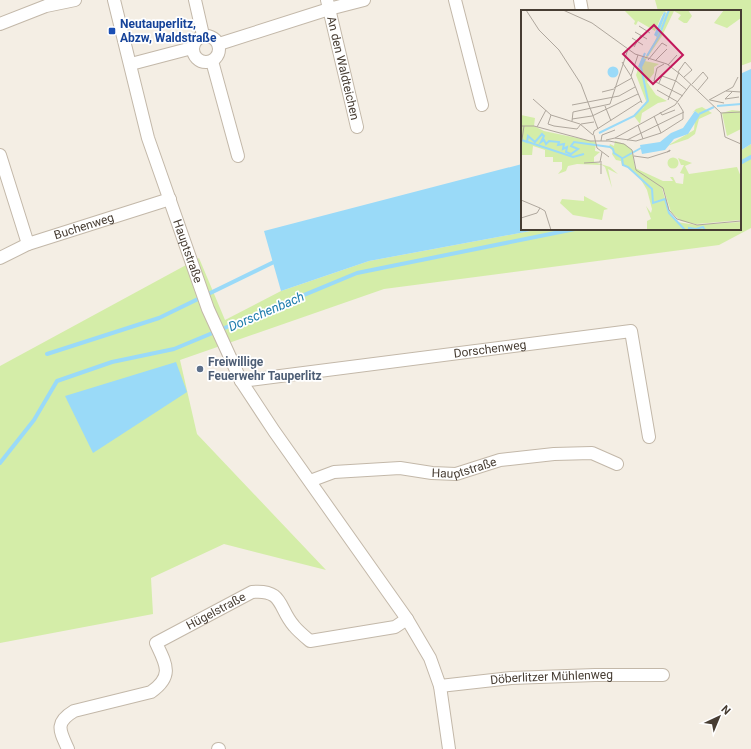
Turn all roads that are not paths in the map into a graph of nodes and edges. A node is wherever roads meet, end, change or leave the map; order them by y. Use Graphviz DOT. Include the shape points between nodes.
graph roads {
  1 [pos="75,0"];
  2 [pos="114,0"];
  3 [pos="195,0"];
  4 [pos="364,0"];
  5 [pos="455,0"];
  6 [pos="580,0"];
  7 [pos="328,5"];
  8 [pos="582,10"];
  9 [pos="0,24"];
  10 [pos="203,35"];
  11 [pos="219,44"];
  12 [pos="193,51"];
  13 [pos="212,61"];
  14 [pos="132,68"];
  15 [pos="482,105"];
  16 [pos="357,126"];
  17 [pos="0,155"];
  18 [pos="238,156"];
  19 [pos="170,199"];
  20 [pos="28,244"];
  21 [pos="0,258"];
  22 [pos="241,381"];
  23 [pos="649,437"];
  24 [pos="617,464"];
  25 [pos="310,481"];
  26 [pos="407,619"];
  27 [pos="663,675"];
  28 [pos="440,686"];
  29 [pos="68,749"];
  30 [pos="449,749"];
  1 -- 9 [label="street" via="46,6"];
  2 -- 14 [label="street, Hauptstraße"];
  3 -- 10 [label="street"];
  4 -- 7 [label="street, An den Waldteichen"];
  5 -- 15 [label="street"];
  6 -- 8 [label="street"];
  7 -- 11 [label="street, An den Waldteichen"];
  7 -- 16 [label="street, An den Waldteichen"];
  10 -- 11 [label="street" via="212,37"];
  10 -- 12 [label="street" via="196,40"];
  11 -- 13 [label="street" via="219,54"];
  12 -- 13 [label="street" via="202,62"];
  12 -- 14 [label="street"];
  13 -- 18 [label="street"];
  14 -- 19 [label="street, Hauptstraße" via="148,138"];
  17 -- 20 [label="street"];
  19 -- 20 [label="street, Buchenweg"];
  19 -- 22 [label="street, Hauptstraße" via="208,309"];
  20 -- 21 [label="street, Buchenweg"];
  22 -- 23 [label="street, Dorschenweg" via="631,330"];
  22 -- 25 [label="street, Hauptstraße"];
  24 -- 25 [label="street, Hauptstraße" via="592,453 554,454 500,460 456,474 400,468 334,472"];
  25 -- 26 [label="street, Hauptstraße"];
  26 -- 28 [label="street, Hauptstraße" via="430,658"];
  26 -- 29 [label="street, Hügelstraße" via="395,627 310,641 293,625 280,601 272,594 263,591 252,592 156,643 167,670 166,677 151,692 74,711 66,716 60,723 60,730"];
  27 -- 28 [label="street, Döberlitzer Mühlenweg" via="511,678"];
  28 -- 30 [label="street, Hauptstraße"];
}
